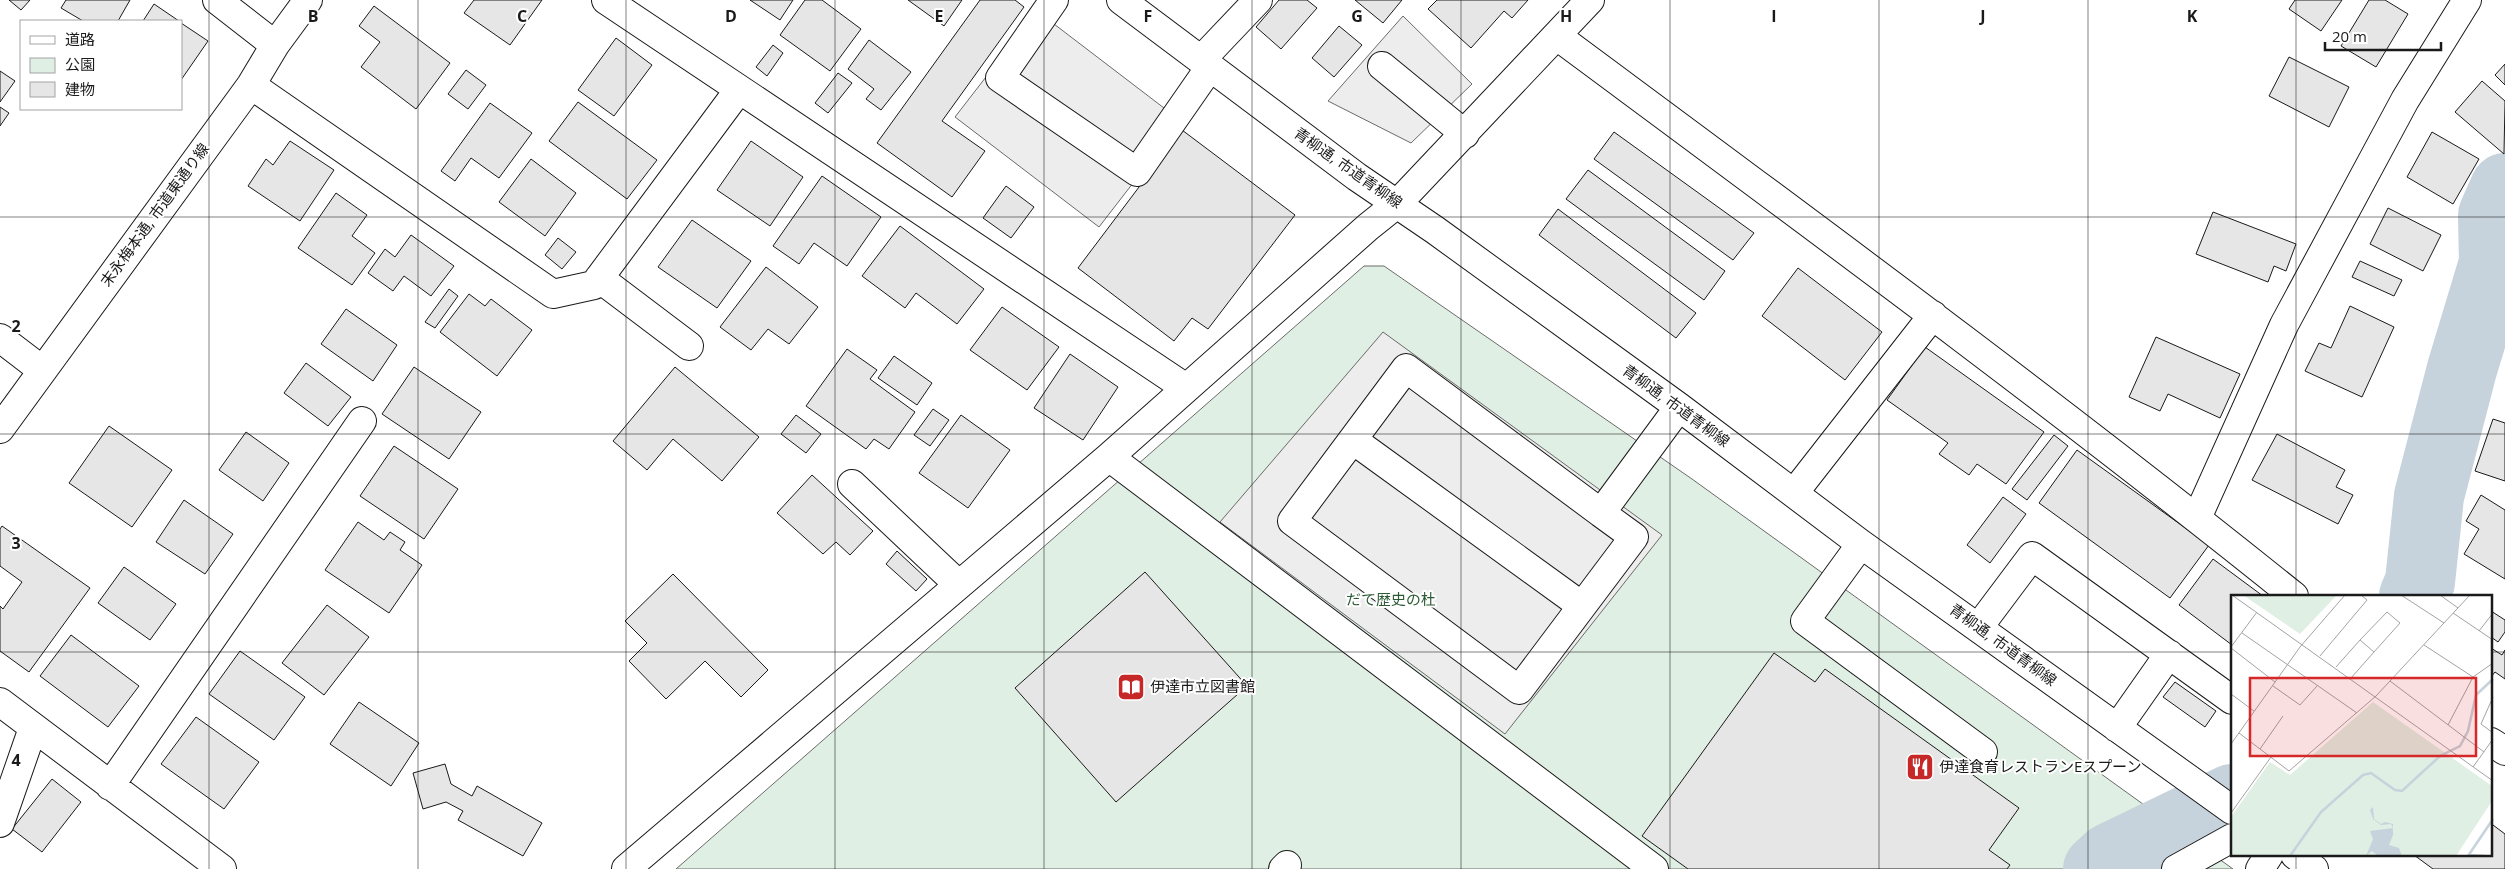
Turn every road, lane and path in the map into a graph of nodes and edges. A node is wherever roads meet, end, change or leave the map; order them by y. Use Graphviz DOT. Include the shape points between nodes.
graph roads {
  1 [pos="217,0"];
  2 [pos="308,0"];
  3 [pos="606,0"];
  4 [pos="1054,0"];
  5 [pos="1121,0"];
  6 [pos="1258,0"];
  7 [pos="1590,0"];
  8 [pos="2467,0"];
  9 [pos="1557,36"];
  10 [pos="275,45"];
  11 [pos="1205,64"];
  12 [pos="1382,66"];
  13 [pos="251,85"];
  14 [pos="738,90"];
  15 [pos="1465,134"];
  16 [pos="1398,203"];
  17 [pos="599,278"];
  18 [pos="1933,315"];
  19 [pos="0,338"];
  20 [pos="689,346"];
  21 [pos="42,370"];
  22 [pos="1186,388"];
  23 [pos="1679,407"];
  24 [pos="362,421"];
  25 [pos="0,429"];
  26 [pos="1352,440"];
  27 [pos="1109,457"];
  28 [pos="852,484"];
  29 [pos="1794,493"];
  30 [pos="1601,513"];
  31 [pos="2197,518"];
  32 [pos="1861,544"];
  33 [pos="959,585"];
  34 [pos="2293,595"];
  35 [pos="1582,606"];
  36 [pos="1978,628"];
  37 [pos="2169,654"];
  38 [pos="2231,699"];
  39 [pos="0,702"];
  40 [pos="33,728"];
  41 [pos="2117,728"];
  42 [pos="2492,743"];
  43 [pos="1983,752"];
  44 [pos="2505,752"];
  45 [pos="110,786"];
  46 [pos="2231,809"];
  47 [pos="0,823"];
  48 [pos="2231,839"];
  49 [pos="2268,856"];
  50 [pos="2296,856"];
  51 [pos="222,869"];
  52 [pos="626,869"];
  53 [pos="1654,869"];
  54 [pos="2176,869"];
  55 [pos="2260,869"];
  56 [pos="2314,869"];
  1 -- 10 [label="street"];
  2 -- 10 [label="street, 末永梅本通, 市道東通り線"];
  3 -- 14 [label="street"];
  4 -- 11 [label="street" via="1000,78 1137,172"];
  5 -- 11 [label="street, 青柳通, 市道青柳線"];
  6 -- 11 [label="street"];
  7 -- 9 [label="street"];
  8 -- 31 [label="street" via="2405,100 2284,325"];
  9 -- 15 [label="street"];
  9 -- 18 [label="street"];
  10 -- 13 [label="street, 末永梅本通, 市道東通り線"];
  11 -- 16 [label="street, 青柳通, 市道青柳線" via="1357,177"];
  12 -- 15 [label="street"];
  13 -- 17 [label="street" via="553,294 594,286"];
  13 -- 21 [label="street, 末永梅本通, 市道東通り線"];
  14 -- 17 [label="street"];
  14 -- 22 [label="street"];
  15 -- 16 [label="street"];
  16 -- 22 [label="street"];
  16 -- 23 [label="street, 青柳通, 市道青柳線"];
  17 -- 20 [label="street"];
  18 -- 29 [label="street"];
  18 -- 31 [label="street"];
  19 -- 21 [label="street"];
  21 -- 25 [label="street, 末永梅本通, 市道東通り線"];
  22 -- 27 [label="street"];
  23 -- 29 [label="street, 青柳通, 市道青柳線"];
  23 -- 30 [label="street"];
  24 -- 45 [label="street"];
  26 -- 30 [label="street" via="1406,368"];
  26 -- 35 [label="street"];
  26 -- 35 [label="street" via="1292,521 1519,690"];
  27 -- 33 [label="street"];
  27 -- 53 [label="street"];
  28 -- 33 [label="street"];
  29 -- 32 [label="street, 青柳通, 市道青柳線"];
  30 -- 35 [label="street" via="1634,537"];
  31 -- 34 [label="street"];
  32 -- 36 [label="street, 青柳通, 市道青柳線"];
  32 -- 43 [label="street" via="1805,621"];
  33 -- 52 [label="street"];
  36 -- 37 [label="street" via="2032,556"];
  36 -- 41 [label="street, 青柳通, 市道青柳線"];
  37 -- 38 [label="street"];
  37 -- 41 [label="street"];
  39 -- 40 [label="street"];
  40 -- 45 [label="street"];
  40 -- 47 [label="street"];
  41 -- 46 [label="street, 青柳通, 市道青柳線"];
  42 -- 44 [label="street"];
  45 -- 51 [label="street"];
  48 -- 54 [label="street"];
  49 -- 55 [label="street"];
  50 -- 56 [label="street"];
}
